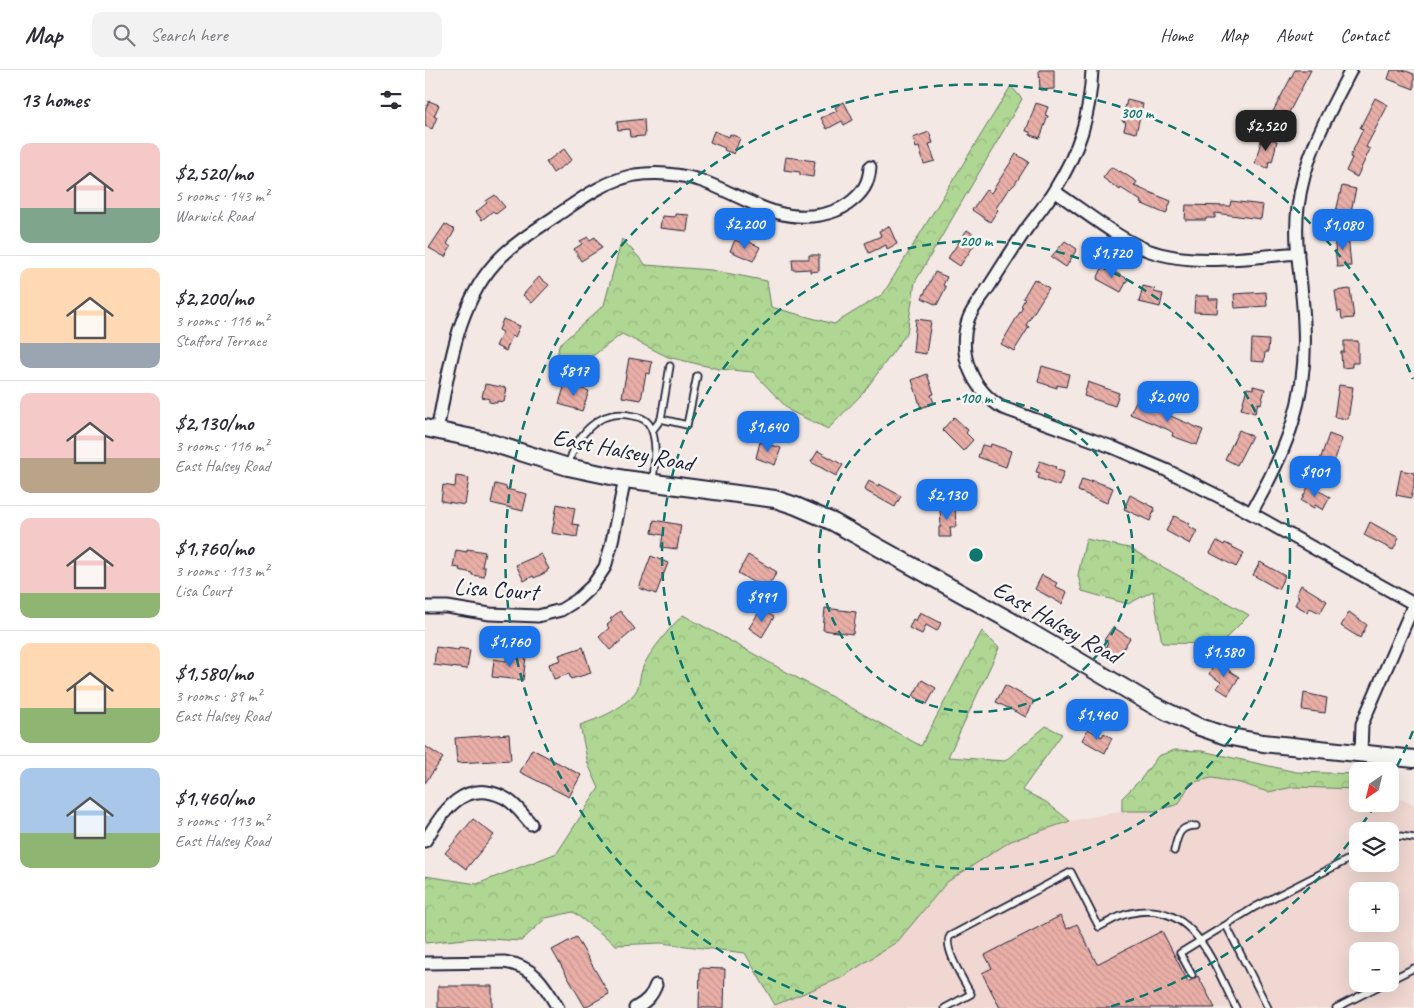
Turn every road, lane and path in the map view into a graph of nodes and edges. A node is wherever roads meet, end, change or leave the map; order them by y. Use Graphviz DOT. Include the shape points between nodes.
graph roads {
  1 [pos="1092,70"];
  2 [pos="1351,70"];
  3 [pos="870,167"];
  4 [pos="1054,191"];
  5 [pos="1298,253"];
  6 [pos="669,366"];
  7 [pos="697,376"];
  8 [pos="661,420"];
  9 [pos="431,430"];
  10 [pos="652,431"];
  11 [pos="568,467"];
  12 [pos="625,480"];
  13 [pos="653,484"];
  14 [pos="1251,513"];
  15 [pos="1414,604"];
  16 [pos="425,607"];
  17 [pos="1361,753"];
  18 [pos="1414,759"];
  19 [pos="531,824"];
  20 [pos="1196,826"];
  21 [pos="1399,836"];
  22 [pos="1414,838"];
  23 [pos="425,841"];
  24 [pos="1174,851"];
  25 [pos="1349,859"];
  26 [pos="1226,925"];
  27 [pos="1201,940"];
  28 [pos="425,963"];
  29 [pos="1414,968"];
  30 [pos="1192,975"];
  31 [pos="1399,976"];
  32 [pos="656,985"];
  33 [pos="1367,992"];
  34 [pos="558,1008"];
  35 [pos="635,1008"];
  36 [pos="945,1008"];
  37 [pos="1236,1008"];
  38 [pos="1268,1008"];
  39 [pos="1336,1008"];
  1 -- 4 [label="street" via="1084,129"];
  2 -- 5 [label="street" via="1307,166 1298,208"];
  3 -- 9 [label="street" via="865,187 857,198 839,209 811,216 782,215 701,181 669,174 636,175 616,180 590,193 511,248 478,285 461,325"];
  4 -- 5 [label="street" via="1126,240 1159,254 1194,259"];
  4 -- 14 [label="street" via="969,318 964,338 965,353 977,386 1003,408 1112,447"];
  5 -- 14 [label="street" via="1305,345 1299,402 1284,450"];
  6 -- 8 [label="lane"];
  7 -- 8 [label="lane" via="687,425"];
  8 -- 10 [label="lane"];
  9 -- 11 [label="street, East Halsey Road" via="482,440"];
  10 -- 11 [label="lane" via="642,418 626,414 598,420 577,441"];
  10 -- 13 [label="lane"];
  11 -- 12 [label="street, East Halsey Road"];
  12 -- 13 [label="street, East Halsey Road"];
  12 -- 16 [label="street, Lisa Court" via="605,567 577,600 561,610 538,616"];
  13 -- 17 [label="street, East Halsey Road" via="775,499 833,522 1018,624 1153,705 1197,726 1263,743"];
  14 -- 15 [label="street"];
  15 -- 17 [label="street" via="1362,724"];
  17 -- 18 [label="street, East Halsey Road"];
  19 -- 23 [label="street" via="505,797 486,791 469,794 453,802"];
  20 -- 24 [label="lane" via="1182,829"];
  21 -- 22 [label="lane"];
  25 -- 26 [label="lane"];
  26 -- 27 [label="lane"];
  26 -- 38 [label="lane"];
  27 -- 30 [label="lane" via="1180,953"];
  27 -- 36 [label="lane" via="1173,915 1158,911 1129,913 1099,927 1071,872 950,936 951,954 971,994"];
  27 -- 37 [label="lane"];
  28 -- 34 [label="street" via="516,963 539,979"];
  29 -- 31 [label="lane"];
  32 -- 35 [label="street" via="652,995"];
  33 -- 39 [label="lane"];
}
